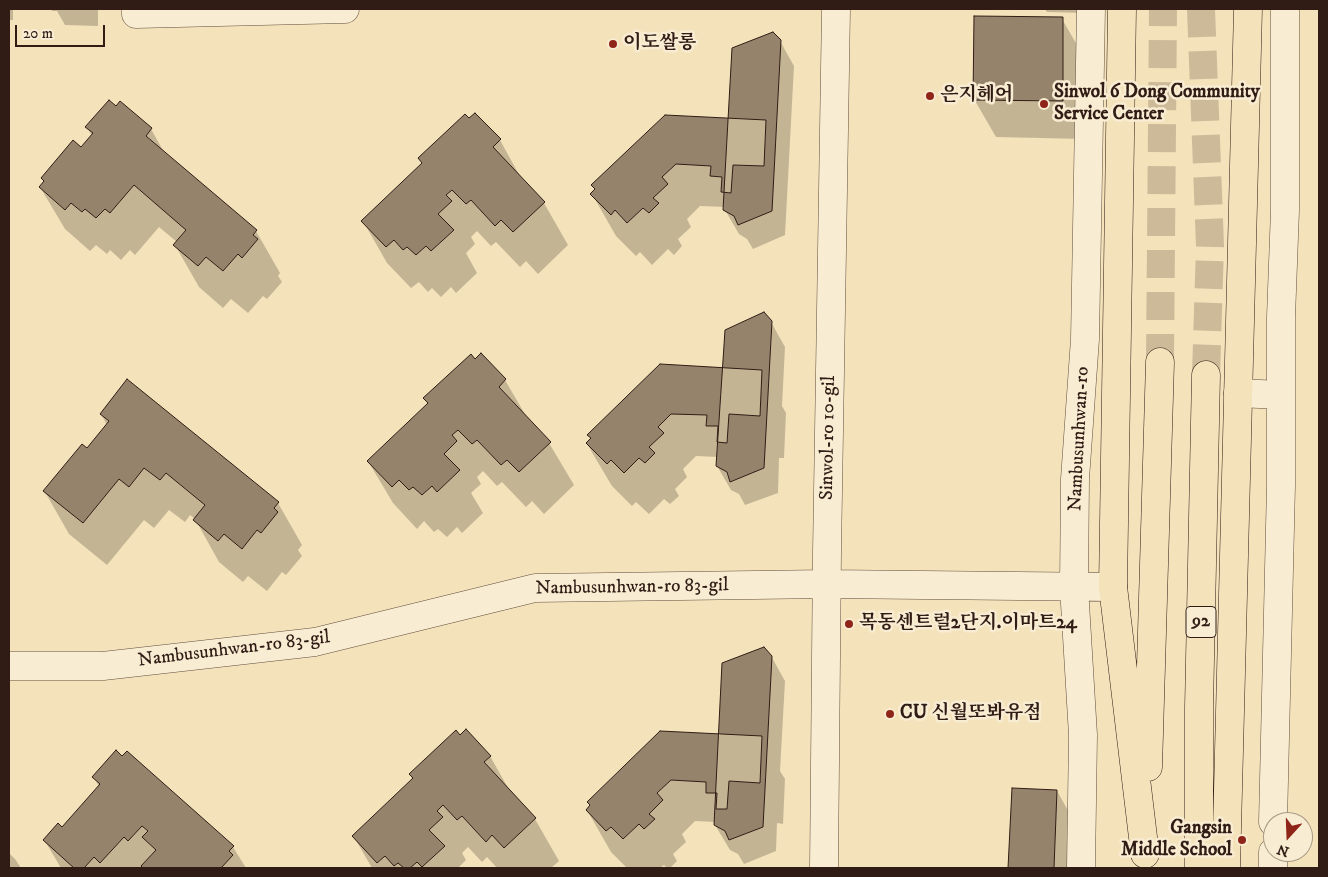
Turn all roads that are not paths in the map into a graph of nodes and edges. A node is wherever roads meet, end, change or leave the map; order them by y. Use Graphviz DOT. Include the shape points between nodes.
graph roads {
  1 [pos="136,9"];
  2 [pos="345,9"];
  3 [pos="836,9"];
  4 [pos="1091,9"];
  5 [pos="1122,9"];
  6 [pos="1248,9"];
  7 [pos="1285,9"];
  8 [pos="1085,339"];
  9 [pos="1117,343"];
  10 [pos="1160,362"];
  11 [pos="1206,375"];
  12 [pos="1238,393"];
  13 [pos="1281,394"];
  14 [pos="827,584"];
  15 [pos="1074,587"];
  16 [pos="1113,587"];
  17 [pos="9,666"];
  18 [pos="1273,812"];
  19 [pos="1145,861"];
  20 [pos="824,868"];
  21 [pos="1081,868"];
  22 [pos="1199,868"];
  23 [pos="1226,868"];
  1 -- 2 [label="street" via="136,14"];
  3 -- 14 [label="street, Sinwol-ro 10-gil"];
  4 -- 8 [label="street, Nambusunhwan-ro"];
  5 -- 9 [label="main road, Nambusunhwan-ro"];
  6 -- 12 [label="main road"];
  7 -- 13 [label="street"];
  8 -- 9 [label="street"];
  8 -- 15 [label="street, Nambusunhwan-ro" via="1075,479"];
  9 -- 16 [label="main road, Nambusunhwan-ro"];
  10 -- 19 [label="main road, Nambusunhwan-ro"];
  11 -- 22 [label="main road, 92"];
  12 -- 13 [label="street"];
  12 -- 23 [label="main road"];
  13 -- 18 [label="street"];
  14 -- 15 [label="street, Nambusunhwan-ro 83-gil"];
  14 -- 17 [label="street, Nambusunhwan-ro 83-gil" via="535,588 315,642 103,666"];
  14 -- 20 [label="street, Sinwol-ro 10-gil"];
  15 -- 16 [label="street, Nambusunhwan-ro 83-gil"];
  15 -- 21 [label="street, Nambusunhwan-ro" via="1083,735"];
  16 -- 19 [label="main road, Nambusunhwan-ro"];
}
